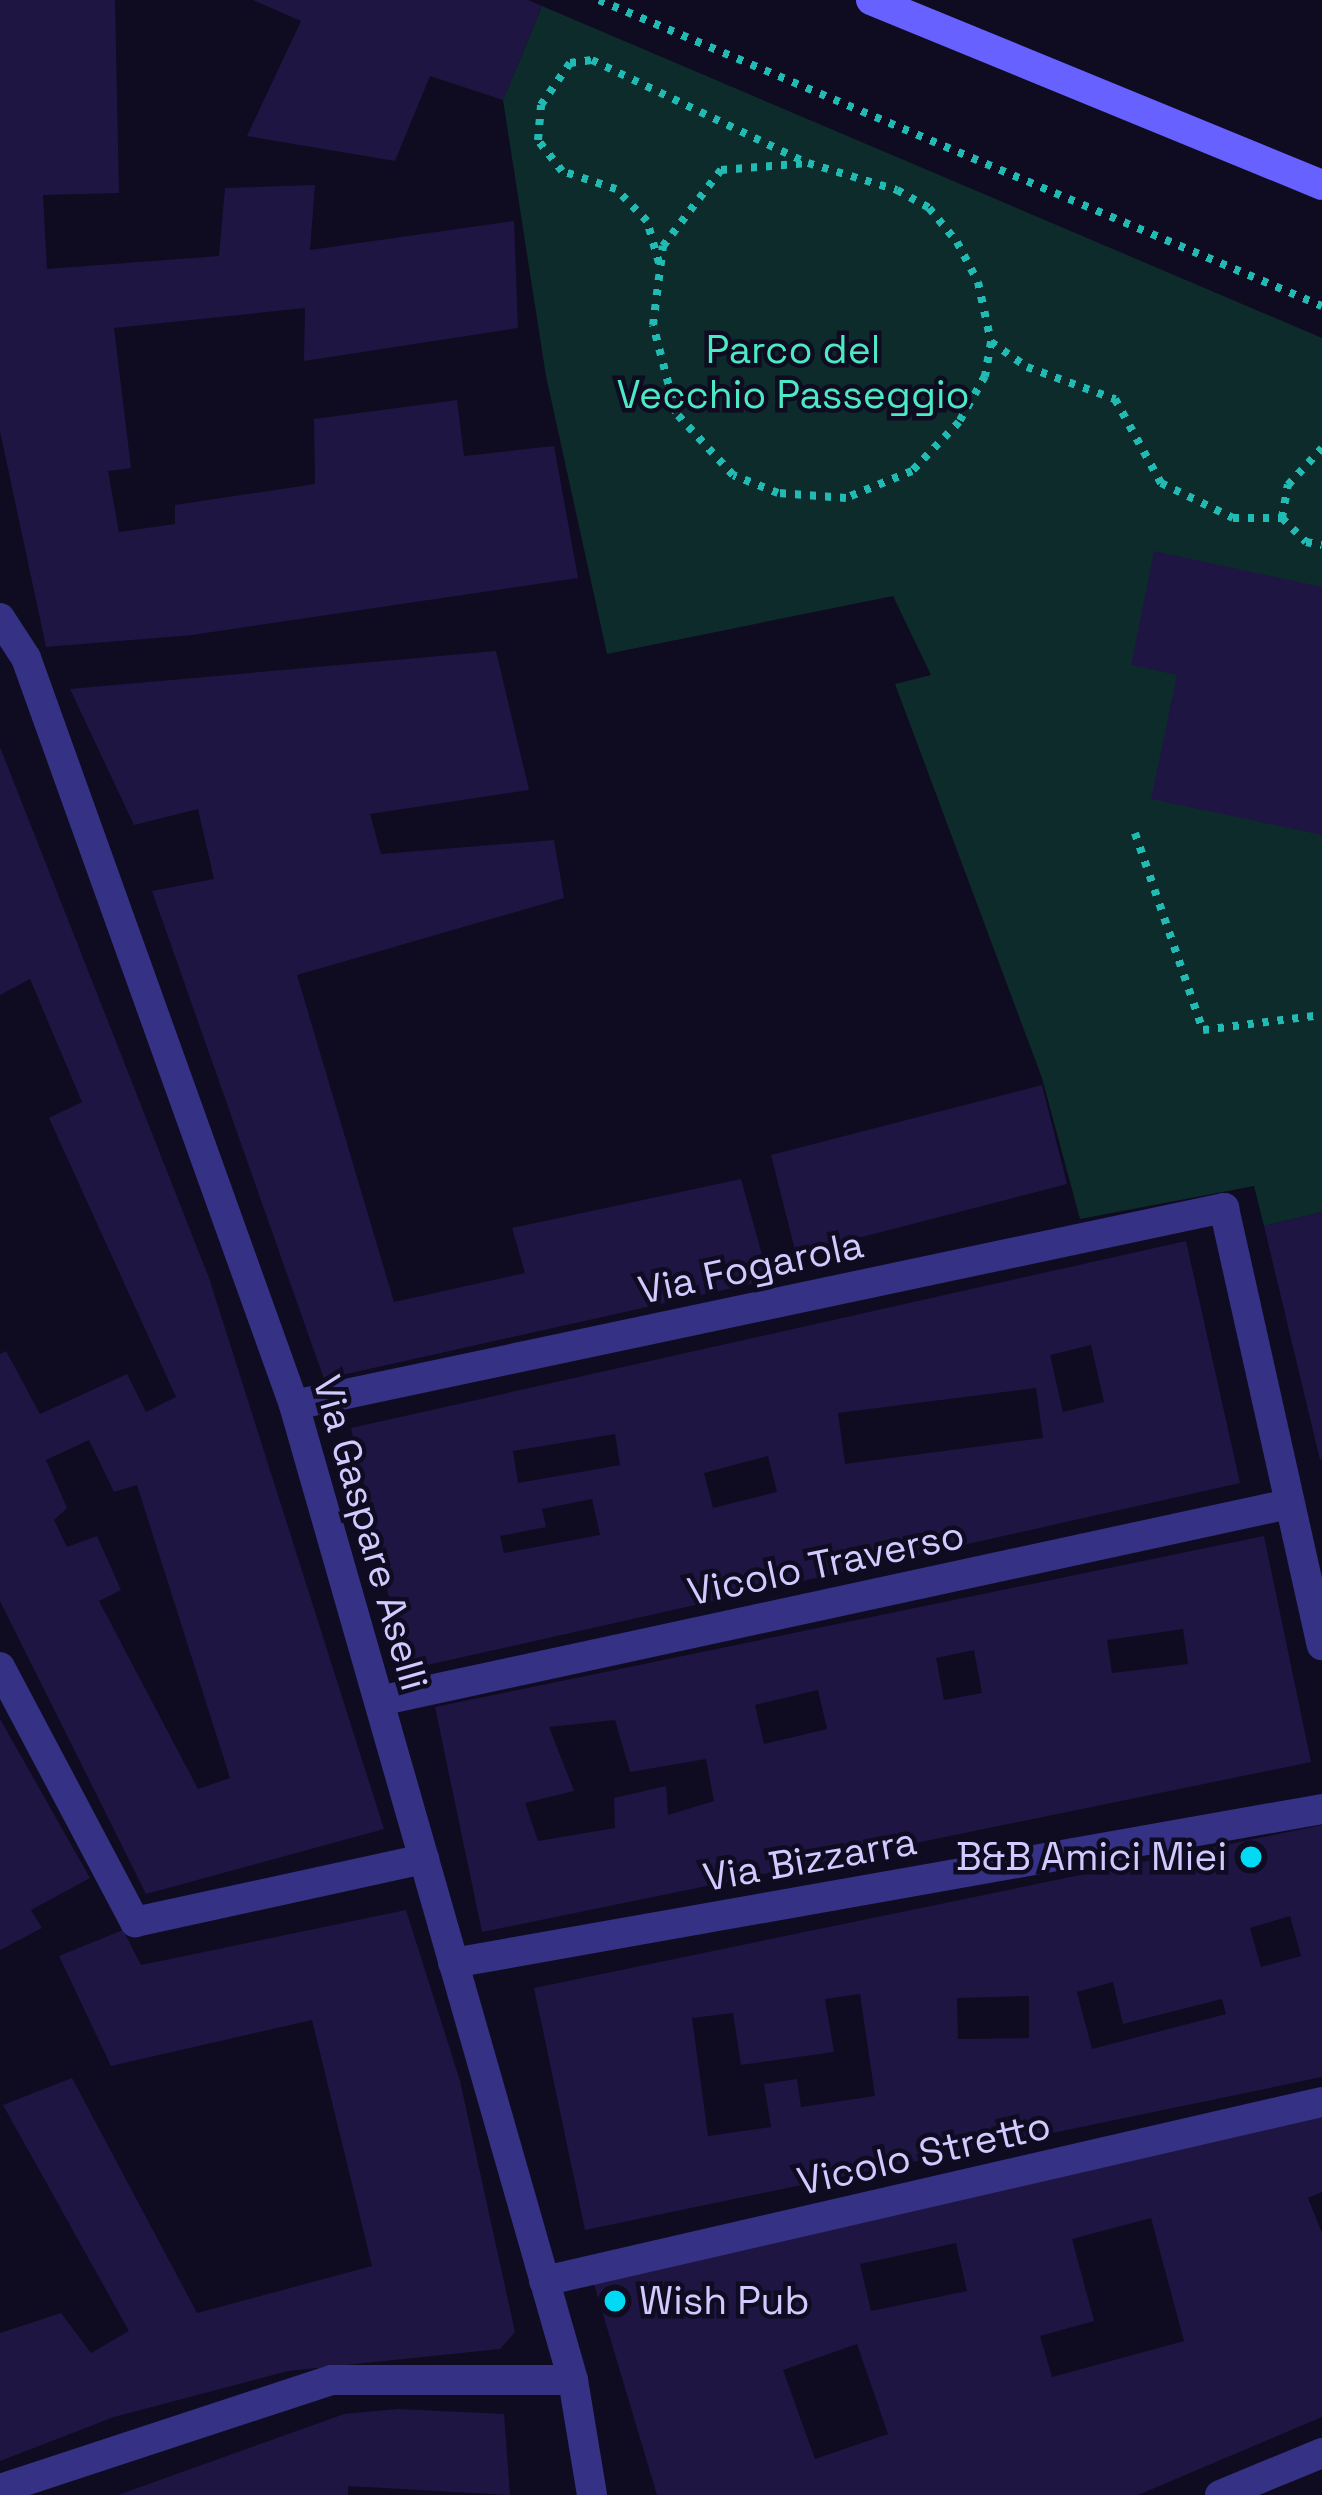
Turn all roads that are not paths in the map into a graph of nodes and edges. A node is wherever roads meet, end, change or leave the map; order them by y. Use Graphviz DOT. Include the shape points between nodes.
graph roads {
  1 [pos="871,0"];
  2 [pos="1322,185"];
  3 [pos="0,618"];
  4 [pos="294,1405"];
  5 [pos="1289,1504"];
  6 [pos="1322,1645"];
  7 [pos="0,1667"];
  8 [pos="379,1701"];
  9 [pos="1322,1809"];
  10 [pos="424,1859"];
  11 [pos="453,1963"];
  12 [pos="1322,2102"];
  13 [pos="544,2281"];
  14 [pos="573,2380"];
  15 [pos="1322,2453"];
  16 [pos="0,2488"];
  17 [pos="592,2495"];
  18 [pos="1220,2495"];
  1 -- 2 [label="main road"];
  3 -- 4 [label="street, Via Gaspare Aselli" via="26,658"];
  4 -- 5 [label="street, Via Fogarola" via="1223,1208"];
  4 -- 8 [label="street, Via Gaspare Aselli"];
  5 -- 6 [label="street"];
  5 -- 8 [label="street, Vicolo Traverso"];
  7 -- 10 [label="street" via="135,1922"];
  8 -- 10 [label="street, Via Gaspare Aselli"];
  9 -- 11 [label="street, Via Bizzarra"];
  10 -- 11 [label="street, Via Gaspare Aselli"];
  11 -- 13 [label="street, Via Gaspare Aselli"];
  12 -- 13 [label="street, Vicolo Stretto"];
  13 -- 14 [label="street, Via Gaspare Aselli"];
  14 -- 16 [label="street" via="332,2380"];
  14 -- 17 [label="street, Via Gaspare Aselli"];
  15 -- 18 [label="street"];
}
